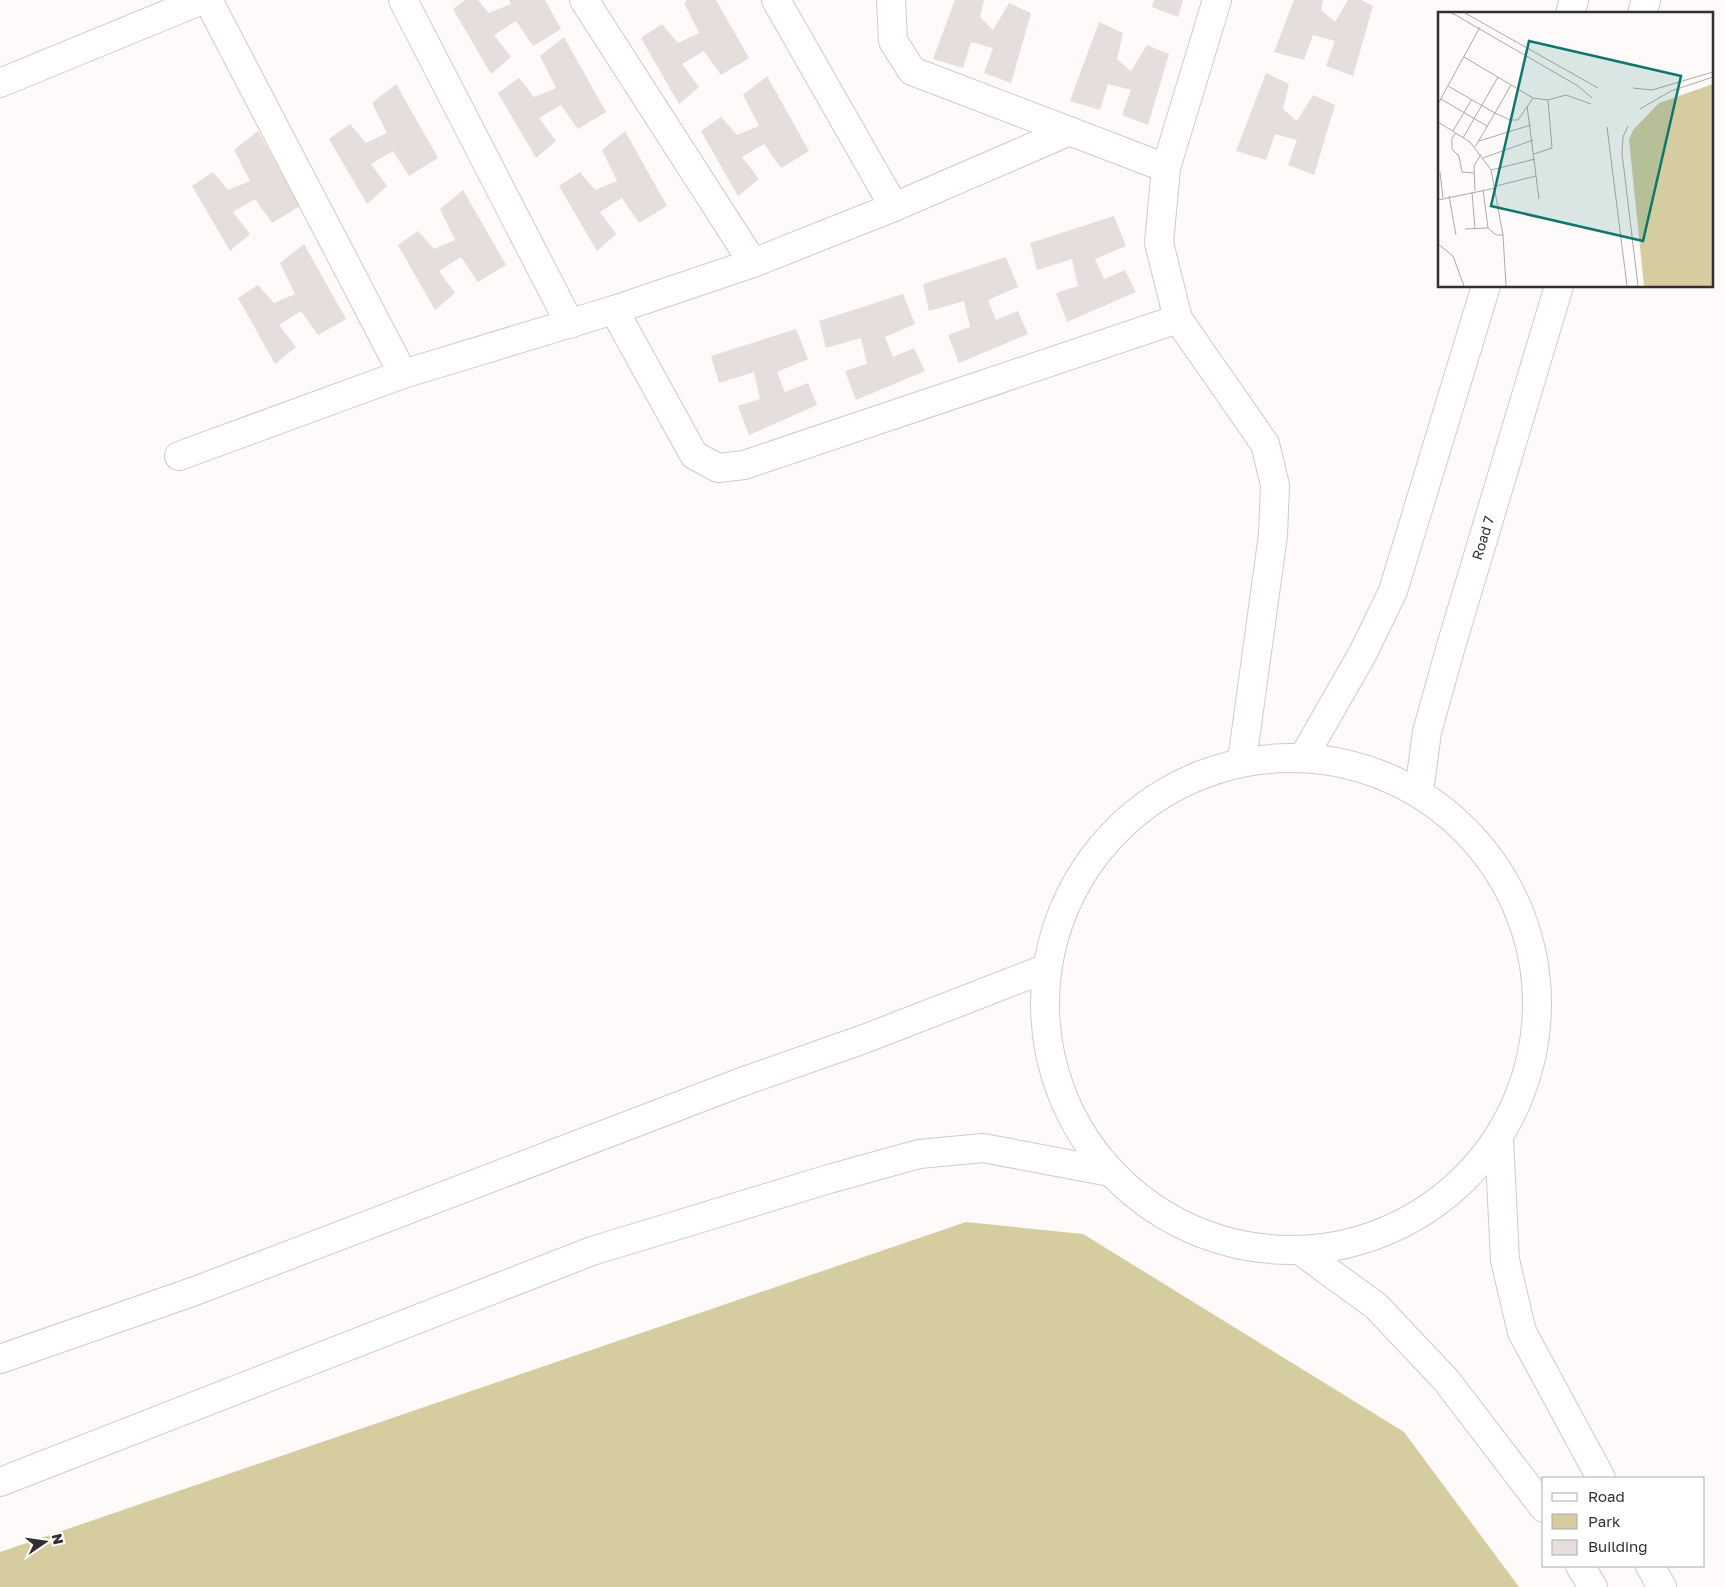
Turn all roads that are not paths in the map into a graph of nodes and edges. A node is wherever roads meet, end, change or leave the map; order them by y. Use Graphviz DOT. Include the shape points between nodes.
graph roads {
  1 [pos="403,0"];
  2 [pos="584,0"];
  3 [pos="776,0"];
  4 [pos="891,0"];
  5 [pos="1216,0"];
  6 [pos="196,2"];
  7 [pos="0,83"];
  8 [pos="1070,132"];
  9 [pos="1166,168"];
  10 [pos="894,207"];
  11 [pos="753,263"];
  12 [pos="1485,288"];
  13 [pos="1558,288"];
  14 [pos="614,310"];
  15 [pos="1178,319"];
  16 [pos="570,324"];
  17 [pos="403,374"];
  18 [pos="179,456"];
  19 [pos="1304,756"];
  20 [pos="1242,760"];
  21 [pos="1419,792"];
  22 [pos="1047,968"];
  23 [pos="1499,1139"];
  24 [pos="1110,1172"];
  25 [pos="1302,1252"];
  26 [pos="0,1359"];
  27 [pos="1599,1477"];
  28 [pos="0,1482"];
  29 [pos="1542,1505"];
  30 [pos="1581,1567"];
  31 [pos="1651,1567"];
  32 [pos="1593,1587"];
  33 [pos="1662,1587"];
  1 -- 16 [label="main road"];
  2 -- 11 [label="main road"];
  3 -- 10 [label="main road"];
  4 -- 8 [label="main road" via="893,41 912,71"];
  5 -- 9 [label="main road"];
  6 -- 7 [label="main road"];
  6 -- 17 [label="main road"];
  8 -- 9 [label="main road"];
  8 -- 10 [label="main road"];
  9 -- 15 [label="main road" via="1159,243"];
  10 -- 11 [label="main road"];
  11 -- 14 [label="main road"];
  12 -- 19 [label="main road" via="1393,591 1363,653"];
  13 -- 21 [label="main road, Road 7" via="1427,732"];
  14 -- 15 [label="main road" via="694,455 718,468 744,465"];
  14 -- 16 [label="main road"];
  15 -- 20 [label="main road" via="1265,444 1275,485 1273,535"];
  16 -- 17 [label="main road"];
  17 -- 18 [label="main road"];
  19 -- 20 [label="main road"];
  19 -- 21 [label="main road" via="1363,766"];
  20 -- 22 [label="main road" via="1166,790 1114,830 1080,876 1060,919"];
  21 -- 23 [label="main road" via="1473,836 1510,889 1534,957 1537,1030 1526,1084"];
  22 -- 24 [label="main road" via="1047,1038 1060,1092 1081,1132"];
  22 -- 26 [label="main road" via="195,1291"];
  23 -- 25 [label="main road" via="1467,1179 1424,1214 1365,1241"];
  23 -- 27 [label="main road" via="1505,1260 1522,1332"];
  24 -- 25 [label="main road" via="1161,1214 1210,1238 1254,1249"];
  24 -- 28 [label="main road" via="983,1148 919,1154 829,1179 592,1250"];
  25 -- 29 [label="main road" via="1376,1306 1446,1380"];
  30 -- 32 [label="main road"];
  31 -- 33 [label="main road"];
}
